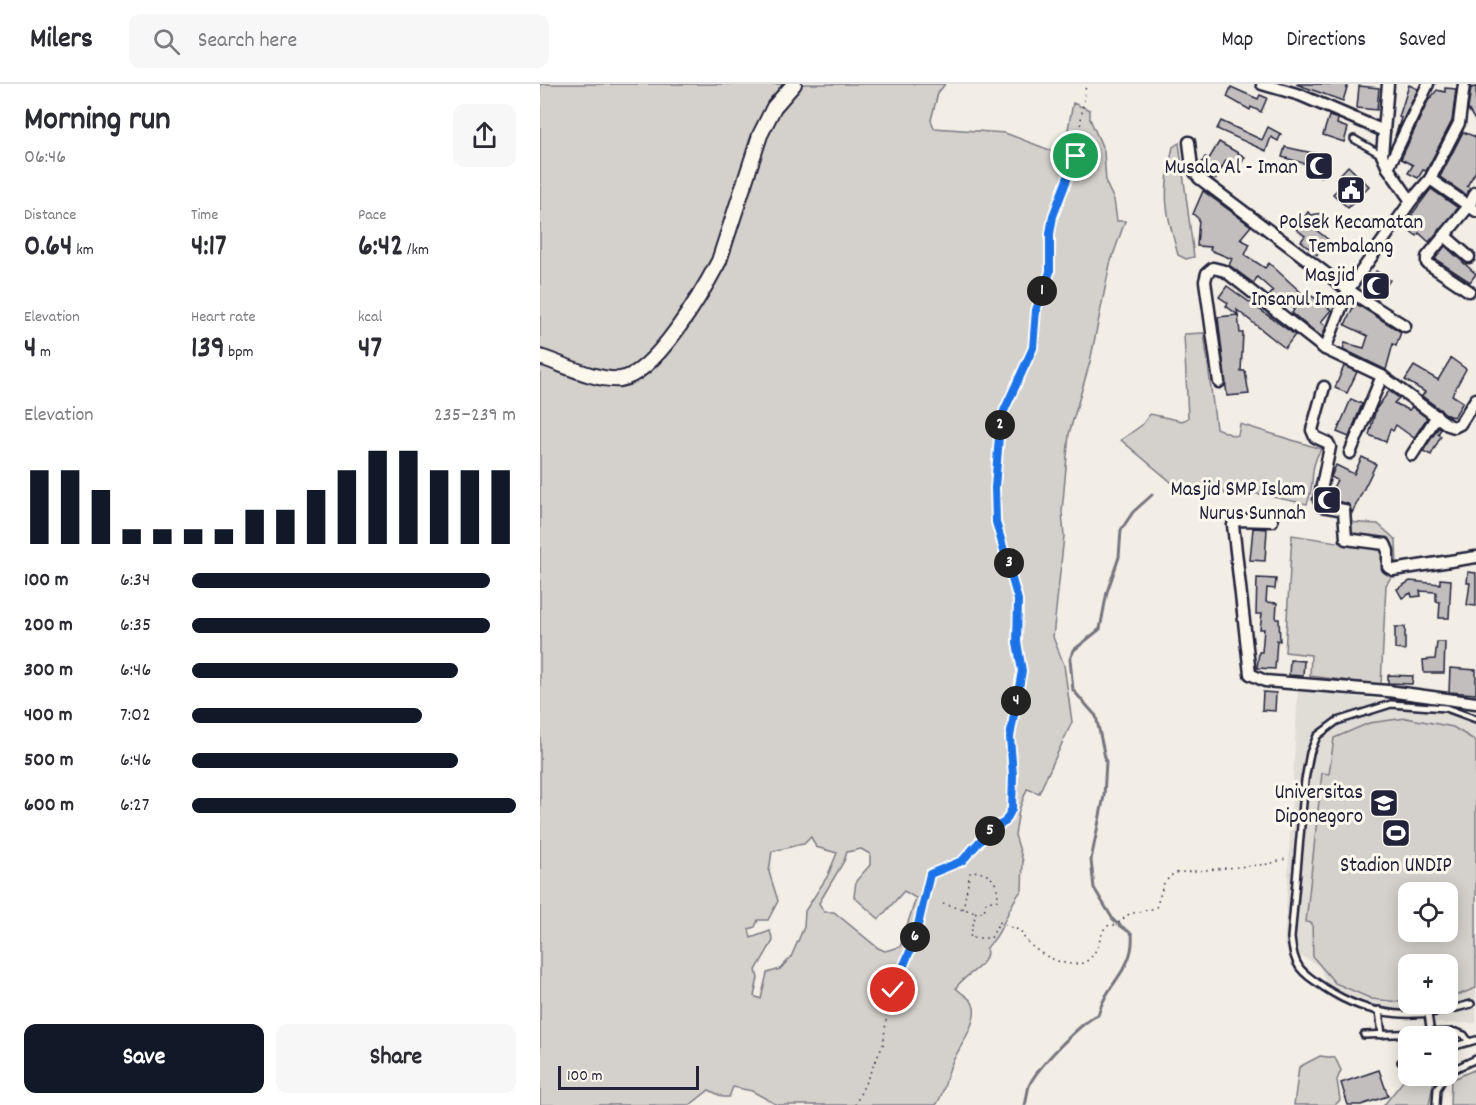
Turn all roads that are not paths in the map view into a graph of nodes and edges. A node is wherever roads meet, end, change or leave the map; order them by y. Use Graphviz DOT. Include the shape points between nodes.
graph roads {
  1 [pos="794,84"];
  2 [pos="1262,84"];
  3 [pos="1388,84"];
  4 [pos="1428,84"];
  5 [pos="1464,84"];
  6 [pos="1384,131"];
  7 [pos="1354,138"];
  8 [pos="1189,142"];
  9 [pos="1382,155"];
  10 [pos="1388,168"];
  11 [pos="1430,179"];
  12 [pos="1476,192"];
  13 [pos="1411,201"];
  14 [pos="1473,208"];
  15 [pos="1445,236"];
  16 [pos="1469,256"];
  17 [pos="1348,290"];
  18 [pos="1469,291"];
  19 [pos="1405,326"];
  20 [pos="1325,349"];
  21 [pos="540,357"];
  22 [pos="1382,376"];
  23 [pos="1219,382"];
  24 [pos="1324,387"];
  25 [pos="1476,399"];
  26 [pos="1437,416"];
  27 [pos="1350,453"];
  28 [pos="1413,455"];
  29 [pos="1272,521"];
  30 [pos="1476,557"];
  31 [pos="1476,703"];
  32 [pos="1476,719"];
  33 [pos="1471,1004"];
  34 [pos="1458,1007"];
  35 [pos="1379,1010"];
  36 [pos="1398,1012"];
  37 [pos="1428,1014"];
  38 [pos="1430,1026"];
  39 [pos="1458,1033"];
  40 [pos="1364,1035"];
  41 [pos="1382,1035"];
  42 [pos="1398,1035"];
  43 [pos="1476,1040"];
  44 [pos="1469,1042"];
  45 [pos="1458,1045"];
  46 [pos="1476,1059"];
  47 [pos="1458,1068"];
  48 [pos="1439,1086"];
  49 [pos="1436,1105"];
  1 -- 21 [label="main road" via="774,107 760,135 718,261 648,363 631,376 605,378"];
  2 -- 6 [label="street" via="1300,95"];
  3 -- 6 [label="street"];
  4 -- 10 [label="street"];
  5 -- 11 [label="street" via="1459,123"];
  6 -- 9 [label="street"];
  7 -- 9 [label="lane"];
  8 -- 17 [label="street" via="1192,168 1199,178"];
  9 -- 10 [label="street"];
  10 -- 13 [label="street"];
  11 -- 13 [label="street"];
  11 -- 14 [label="street"];
  12 -- 14 [label="street"];
  13 -- 17 [label="street"];
  14 -- 15 [label="street"];
  15 -- 16 [label="street"];
  15 -- 18 [label="street" via="1427,257 1427,263"];
  17 -- 19 [label="street"];
  17 -- 20 [label="street"];
  20 -- 22 [label="street"];
  20 -- 23 [label="street" via="1225,271 1213,268 1205,282"];
  22 -- 26 [label="street"];
  22 -- 27 [label="street"];
  24 -- 30 [label="street" via="1312,430 1315,437 1330,447 1318,500 1323,506 1344,510 1346,539 1385,544 1388,567 1393,570"];
  25 -- 26 [label="street" via="1454,427"];
  26 -- 28 [label="street"];
  29 -- 31 [label="street" via="1236,520 1233,525 1250,674 1265,681"];
  32 -- 35 [label="lane" via="1446,708 1391,704 1337,721 1317,736 1310,753 1293,914 1293,957 1301,973 1349,1004"];
  33 -- 34 [label="lane"];
  35 -- 36 [label="lane"];
  35 -- 41 [label="lane"];
  37 -- 38 [label="lane"];
  39 -- 44 [label="lane"];
  40 -- 41 [label="lane"];
  41 -- 42 [label="lane"];
  43 -- 44 [label="lane"];
  44 -- 45 [label="lane"];
  46 -- 47 [label="lane"];
  48 -- 49 [label="lane"];
}
